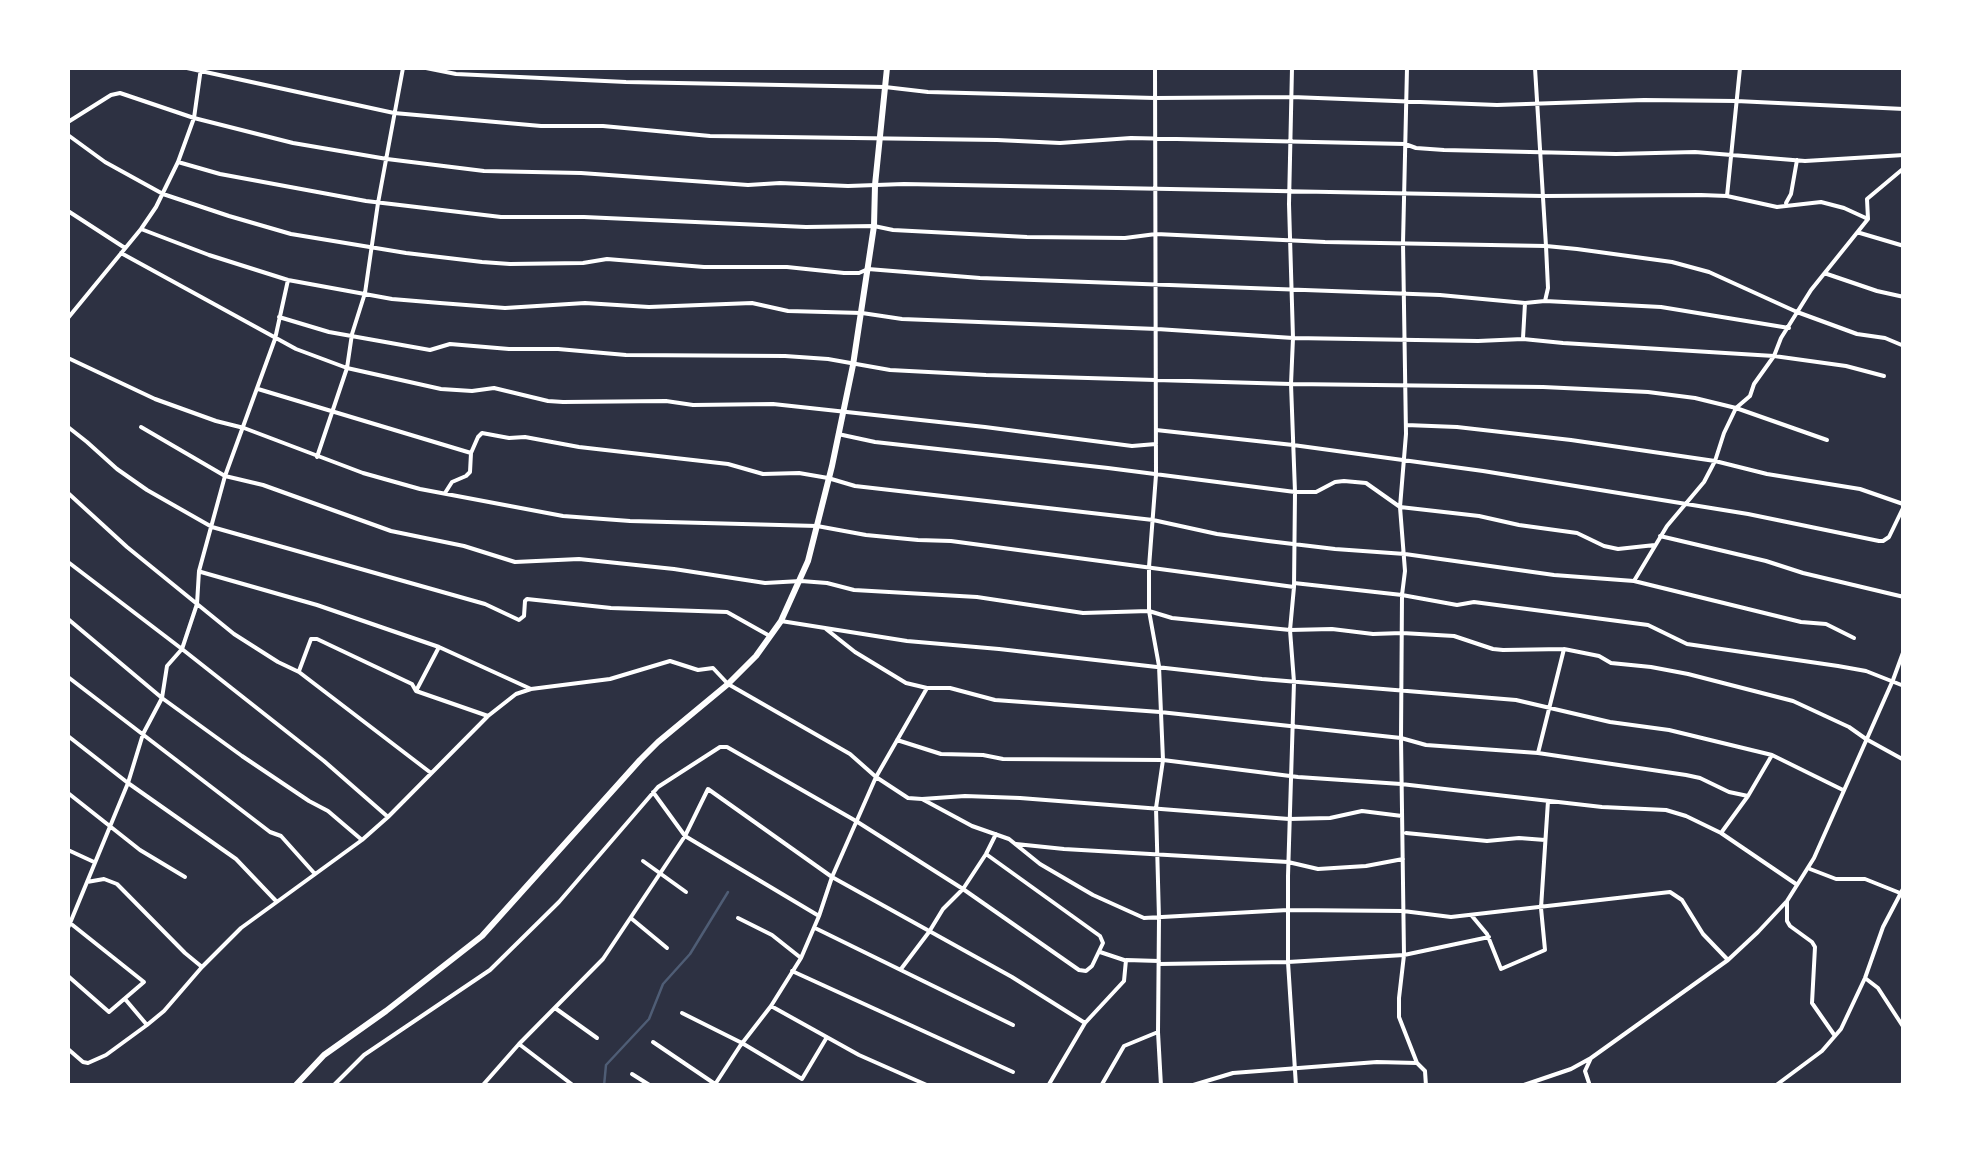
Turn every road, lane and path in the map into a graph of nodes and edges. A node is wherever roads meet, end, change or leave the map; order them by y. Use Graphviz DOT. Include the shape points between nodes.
graph roads {
  1 [pos="187,68"];
  2 [pos="403,68"];
  3 [pos="426,68"];
  4 [pos="887,68"];
  5 [pos="1156,68"];
  6 [pos="1292,68"];
  7 [pos="1407,68"];
  8 [pos="1534,68"];
  9 [pos="1740,68"];
  10 [pos="200,69"];
  11 [pos="885,87"];
  12 [pos="1292,97"];
  13 [pos="1156,98"];
  14 [pos="1736,101"];
  15 [pos="1407,102"];
  16 [pos="1538,104"];
  17 [pos="1904,109"];
  18 [pos="394,113"];
  19 [pos="194,118"];
  20 [pos="68,122"];
  21 [pos="68,135"];
  22 [pos="880,139"];
  23 [pos="1156,140"];
  24 [pos="1291,142"];
  25 [pos="1405,144"];
  26 [pos="1540,152"];
  27 [pos="1731,155"];
  28 [pos="1904,155"];
  29 [pos="386,159"];
  30 [pos="1798,160"];
  31 [pos="178,162"];
  32 [pos="1904,168"];
  33 [pos="875,185"];
  34 [pos="1156,188"];
  35 [pos="1290,190"];
  36 [pos="1404,193"];
  37 [pos="163,194"];
  38 [pos="1542,196"];
  39 [pos="1726,196"];
  40 [pos="378,203"];
  41 [pos="1782,206"];
  42 [pos="68,211"];
  43 [pos="1868,219"];
  44 [pos="874,226"];
  45 [pos="141,229"];
  46 [pos="1859,232"];
  47 [pos="1156,234"];
  48 [pos="1290,240"];
  49 [pos="1403,243"];
  50 [pos="373,246"];
  51 [pos="1546,246"];
  52 [pos="1904,246"];
  53 [pos="123,250"];
  54 [pos="868,269"];
  55 [pos="1825,274"];
  56 [pos="288,280"];
  57 [pos="1156,284"];
  58 [pos="1291,289"];
  59 [pos="365,293"];
  60 [pos="1405,296"];
  61 [pos="1904,298"];
  62 [pos="1545,301"];
  63 [pos="1525,302"];
  64 [pos="1797,312"];
  65 [pos="862,313"];
  66 [pos="279,317"];
  67 [pos="68,318"];
  68 [pos="1789,328"];
  69 [pos="1157,329"];
  70 [pos="352,334"];
  71 [pos="1293,338"];
  72 [pos="1524,338"];
  73 [pos="276,339"];
  74 [pos="1406,341"];
  75 [pos="1904,346"];
  76 [pos="1774,356"];
  77 [pos="68,358"];
  78 [pos="853,365"];
  79 [pos="348,368"];
  80 [pos="1884,376"];
  81 [pos="1156,378"];
  82 [pos="1291,384"];
  83 [pos="1406,386"];
  84 [pos="258,389"];
  85 [pos="1736,408"];
  86 [pos="842,411"];
  87 [pos="332,412"];
  88 [pos="1406,425"];
  89 [pos="141,427"];
  90 [pos="68,428"];
  91 [pos="244,428"];
  92 [pos="1156,430"];
  93 [pos="838,434"];
  94 [pos="1827,440"];
  95 [pos="1156,444"];
  96 [pos="1293,445"];
  97 [pos="472,453"];
  98 [pos="317,457"];
  99 [pos="1404,461"];
  100 [pos="1715,461"];
  101 [pos="1156,475"];
  102 [pos="225,476"];
  103 [pos="828,478"];
  104 [pos="1296,492"];
  105 [pos="68,493"];
  106 [pos="445,493"];
  107 [pos="1684,504"];
  108 [pos="1904,505"];
  109 [pos="1400,507"];
  110 [pos="1153,520"];
  111 [pos="817,526"];
  112 [pos="212,528"];
  113 [pos="1660,536"];
  114 [pos="1295,543"];
  115 [pos="1655,545"];
  116 [pos="1405,554"];
  117 [pos="68,562"];
  118 [pos="1149,567"];
  119 [pos="199,571"];
  120 [pos="801,580"];
  121 [pos="1634,581"];
  122 [pos="1294,585"];
  123 [pos="1402,594"];
  124 [pos="1904,597"];
  125 [pos="197,604"];
  126 [pos="1149,611"];
  127 [pos="68,619"];
  128 [pos="781,621"];
  129 [pos="820,626"];
  130 [pos="1290,630"];
  131 [pos="1402,632"];
  132 [pos="770,636"];
  133 [pos="1854,638"];
  134 [pos="439,647"];
  135 [pos="182,648"];
  136 [pos="1564,648"];
  137 [pos="1904,650"];
  138 [pos="1158,666"];
  139 [pos="299,672"];
  140 [pos="68,677"];
  141 [pos="1893,680"];
  142 [pos="1294,682"];
  143 [pos="728,684"];
  144 [pos="1904,686"];
  145 [pos="927,688"];
  146 [pos="531,689"];
  147 [pos="416,691"];
  148 [pos="1402,691"];
  149 [pos="162,698"];
  150 [pos="1550,708"];
  151 [pos="1160,712"];
  152 [pos="488,716"];
  153 [pos="1292,726"];
  154 [pos="143,734"];
  155 [pos="68,736"];
  156 [pos="1401,738"];
  157 [pos="1866,739"];
  158 [pos="897,740"];
  159 [pos="1538,753"];
  160 [pos="1772,755"];
  161 [pos="1163,760"];
  162 [pos="1904,760"];
  163 [pos="431,773"];
  164 [pos="1290,776"];
  165 [pos="876,777"];
  166 [pos="128,783"];
  167 [pos="1401,784"];
  168 [pos="1843,790"];
  169 [pos="654,792"];
  170 [pos="68,794"];
  171 [pos="1748,796"];
  172 [pos="922,799"];
  173 [pos="1548,801"];
  174 [pos="1156,808"];
  175 [pos="1402,816"];
  176 [pos="388,817"];
  177 [pos="1289,819"];
  178 [pos="856,821"];
  179 [pos="109,826"];
  180 [pos="1404,833"];
  181 [pos="996,834"];
  182 [pos="1721,834"];
  183 [pos="684,836"];
  184 [pos="362,840"];
  185 [pos="1545,840"];
  186 [pos="1016,844"];
  187 [pos="68,850"];
  188 [pos="986,854"];
  189 [pos="1156,855"];
  190 [pos="1404,859"];
  191 [pos="643,861"];
  192 [pos="94,862"];
  193 [pos="1288,862"];
  194 [pos="1808,869"];
  195 [pos="315,874"];
  196 [pos="660,874"];
  197 [pos="184,877"];
  198 [pos="832,877"];
  199 [pos="86,882"];
  200 [pos="1796,884"];
  201 [pos="963,889"];
  202 [pos="686,892"];
  203 [pos="1902,893"];
  204 [pos="1786,900"];
  205 [pos="276,902"];
  206 [pos="1540,908"];
  207 [pos="1288,910"];
  208 [pos="1403,911"];
  209 [pos="820,916"];
  210 [pos="1472,916"];
  211 [pos="630,918"];
  212 [pos="738,918"];
  213 [pos="1159,918"];
  214 [pos="68,924"];
  215 [pos="815,928"];
  216 [pos="929,932"];
  217 [pos="1489,937"];
  218 [pos="667,948"];
  219 [pos="1100,952"];
  220 [pos="1404,955"];
  221 [pos="801,958"];
  222 [pos="1126,960"];
  223 [pos="1728,960"];
  224 [pos="1288,962"];
  225 [pos="1159,963"];
  226 [pos="202,967"];
  227 [pos="901,970"];
  228 [pos="792,971"];
  229 [pos="68,976"];
  230 [pos="1865,978"];
  231 [pos="126,998"];
  232 [pos="771,1006"];
  233 [pos="555,1008"];
  234 [pos="682,1014"];
  235 [pos="1084,1023"];
  236 [pos="146,1025"];
  237 [pos="1013,1025"];
  238 [pos="1904,1028"];
  239 [pos="1158,1032"];
  240 [pos="1835,1036"];
  241 [pos="597,1038"];
  242 [pos="828,1038"];
  243 [pos="653,1042"];
  244 [pos="519,1044"];
  245 [pos="742,1044"];
  246 [pos="68,1048"];
  247 [pos="1591,1058"];
  248 [pos="1416,1063"];
  249 [pos="1294,1068"];
  250 [pos="1013,1072"];
  251 [pos="632,1074"];
  252 [pos="716,1085"];
  253 [pos="295,1086"];
  254 [pos="333,1086"];
  255 [pos="482,1086"];
  256 [pos="574,1086"];
  257 [pos="651,1086"];
  258 [pos="929,1086"];
  259 [pos="1048,1086"];
  260 [pos="1101,1086"];
  261 [pos="1161,1086"];
  262 [pos="1190,1086"];
  263 [pos="1296,1086"];
  264 [pos="1426,1086"];
  265 [pos="1521,1086"];
  266 [pos="1590,1086"];
  267 [pos="1775,1086"];
  1 -- 10 [label="street"];
  2 -- 18 [label="street"];
  3 -- 11 [label="street" via="626,82"];
  4 -- 11 [label="main road"];
  5 -- 13 [label="street"];
  6 -- 12 [label="street"];
  7 -- 15 [label="street"];
  8 -- 16 [label="street"];
  9 -- 14 [label="street"];
  10 -- 18 [label="street"];
  10 -- 19 [label="street"];
  11 -- 13 [label="street"];
  11 -- 22 [label="main road"];
  12 -- 13 [label="street"];
  12 -- 15 [label="street"];
  12 -- 24 [label="street"];
  13 -- 23 [label="street"];
  14 -- 16 [label="street"];
  14 -- 17 [label="street"];
  14 -- 27 [label="street"];
  15 -- 16 [label="street"];
  15 -- 25 [label="street"];
  16 -- 26 [label="street"];
  18 -- 22 [label="street" via="710,136"];
  18 -- 29 [label="street"];
  19 -- 20 [label="street" via="120,93"];
  19 -- 29 [label="street"];
  19 -- 31 [label="street"];
  21 -- 37 [label="street"];
  22 -- 23 [label="street"];
  22 -- 33 [label="main road"];
  23 -- 24 [label="street"];
  23 -- 34 [label="street"];
  24 -- 25 [label="street"];
  24 -- 35 [label="street"];
  25 -- 26 [label="street"];
  25 -- 36 [label="street"];
  26 -- 27 [label="street"];
  26 -- 38 [label="street"];
  27 -- 30 [label="street"];
  27 -- 39 [label="street"];
  28 -- 30 [label="street"];
  29 -- 33 [label="street" via="748,186"];
  29 -- 40 [label="street"];
  30 -- 41 [label="street"];
  31 -- 37 [label="street"];
  31 -- 40 [label="street"];
  32 -- 43 [label="street" via="1867,199"];
  33 -- 34 [label="street"];
  33 -- 44 [label="main road"];
  34 -- 35 [label="street"];
  34 -- 47 [label="street"];
  35 -- 36 [label="street"];
  35 -- 48 [label="street"];
  36 -- 38 [label="street"];
  36 -- 49 [label="street"];
  37 -- 45 [label="street"];
  37 -- 50 [label="street" via="291,234"];
  38 -- 39 [label="street"];
  38 -- 51 [label="street"];
  39 -- 41 [label="street"];
  40 -- 44 [label="street" via="501,217"];
  40 -- 50 [label="street"];
  41 -- 43 [label="street" via="1820,202"];
  42 -- 53 [label="street"];
  43 -- 46 [label="street"];
  44 -- 47 [label="street" via="1027,237"];
  44 -- 54 [label="main road"];
  45 -- 53 [label="street"];
  45 -- 56 [label="street"];
  46 -- 52 [label="street"];
  46 -- 55 [label="street"];
  47 -- 48 [label="street"];
  47 -- 57 [label="street"];
  48 -- 49 [label="street"];
  48 -- 58 [label="street"];
  49 -- 51 [label="street"];
  49 -- 60 [label="street"];
  50 -- 54 [label="street" via="510,264 607,258 844,273"];
  50 -- 59 [label="street"];
  51 -- 62 [label="street"];
  51 -- 64 [label="street" via="1691,266"];
  53 -- 67 [label="street"];
  53 -- 73 [label="street"];
  54 -- 57 [label="street"];
  54 -- 65 [label="main road"];
  55 -- 61 [label="street"];
  55 -- 64 [label="street"];
  56 -- 59 [label="street"];
  56 -- 66 [label="street"];
  57 -- 58 [label="street"];
  57 -- 69 [label="street"];
  58 -- 60 [label="street"];
  58 -- 71 [label="street"];
  59 -- 65 [label="street" via="505,308 752,303"];
  59 -- 70 [label="street"];
  60 -- 63 [label="street"];
  60 -- 74 [label="street"];
  62 -- 63 [label="street"];
  62 -- 68 [label="street" via="1661,307"];
  63 -- 72 [label="street"];
  64 -- 68 [label="street"];
  64 -- 75 [label="street"];
  65 -- 69 [label="street"];
  65 -- 78 [label="main road"];
  66 -- 70 [label="street"];
  66 -- 73 [label="street"];
  68 -- 76 [label="street"];
  69 -- 71 [label="street"];
  69 -- 81 [label="street"];
  70 -- 78 [label="street" via="430,350 450,344 785,356"];
  70 -- 79 [label="street"];
  71 -- 74 [label="street"];
  71 -- 82 [label="street"];
  72 -- 74 [label="street"];
  72 -- 76 [label="street"];
  73 -- 79 [label="street"];
  73 -- 84 [label="street"];
  74 -- 83 [label="street"];
  76 -- 80 [label="street"];
  76 -- 85 [label="street"];
  77 -- 91 [label="street" via="154,399"];
  78 -- 81 [label="street"];
  78 -- 86 [label="main road"];
  79 -- 86 [label="street" via="441,389 494,388 548,401"];
  79 -- 87 [label="street"];
  81 -- 82 [label="street"];
  81 -- 92 [label="street"];
  82 -- 83 [label="street"];
  82 -- 96 [label="street"];
  83 -- 85 [label="street" via="1648,392"];
  83 -- 88 [label="street"];
  84 -- 87 [label="street"];
  84 -- 91 [label="street"];
  85 -- 94 [label="street"];
  85 -- 100 [label="street"];
  86 -- 93 [label="main road"];
  86 -- 95 [label="street"];
  87 -- 97 [label="street"];
  87 -- 98 [label="street"];
  88 -- 99 [label="street"];
  88 -- 100 [label="street"];
  89 -- 102 [label="street"];
  90 -- 112 [label="street" via="146,490"];
  91 -- 98 [label="street"];
  91 -- 102 [label="street"];
  92 -- 95 [label="street"];
  92 -- 96 [label="street"];
  93 -- 101 [label="street"];
  93 -- 103 [label="main road"];
  95 -- 101 [label="street"];
  96 -- 99 [label="street"];
  96 -- 104 [label="street"];
  97 -- 103 [label="street" via="482,433"];
  97 -- 106 [label="street" via="470,472"];
  98 -- 106 [label="street"];
  99 -- 107 [label="street"];
  99 -- 109 [label="street"];
  100 -- 107 [label="street"];
  100 -- 108 [label="street" via="1860,489"];
  101 -- 104 [label="street"];
  101 -- 110 [label="street"];
  102 -- 112 [label="street"];
  102 -- 120 [label="street" via="392,531 515,562 579,559 765,582"];
  103 -- 110 [label="street"];
  103 -- 111 [label="main road"];
  104 -- 109 [label="street" via="1366,483"];
  104 -- 114 [label="street"];
  105 -- 125 [label="street"];
  106 -- 111 [label="street" via="580,518"];
  107 -- 108 [label="street" via="1884,541"];
  107 -- 113 [label="street"];
  109 -- 115 [label="street" via="1577,532 1604,546"];
  109 -- 116 [label="street"];
  110 -- 114 [label="street"];
  110 -- 118 [label="street"];
  111 -- 118 [label="street"];
  111 -- 120 [label="main road"];
  112 -- 119 [label="street"];
  112 -- 132 [label="street" via="485,604 519,620 527,599 727,612"];
  113 -- 115 [label="street"];
  113 -- 124 [label="street"];
  114 -- 116 [label="street"];
  114 -- 122 [label="street"];
  115 -- 121 [label="street"];
  116 -- 121 [label="street"];
  116 -- 123 [label="street"];
  117 -- 135 [label="street"];
  118 -- 122 [label="street"];
  118 -- 126 [label="street"];
  119 -- 125 [label="street"];
  119 -- 134 [label="street"];
  120 -- 126 [label="street" via="1083,613"];
  120 -- 128 [label="main road"];
  121 -- 133 [label="street" via="1826,624"];
  122 -- 123 [label="street"];
  122 -- 130 [label="street"];
  123 -- 131 [label="street"];
  123 -- 141 [label="street" via="1648,625 1688,644"];
  125 -- 135 [label="street"];
  125 -- 139 [label="street"];
  126 -- 130 [label="street"];
  126 -- 138 [label="street"];
  127 -- 149 [label="street"];
  128 -- 129 [label="street"];
  128 -- 132 [label="main road"];
  129 -- 138 [label="street"];
  129 -- 145 [label="street" via="893,676"];
  130 -- 131 [label="street"];
  130 -- 142 [label="street"];
  131 -- 136 [label="street" via="1454,636 1493,649"];
  131 -- 148 [label="street"];
  132 -- 143 [label="main road"];
  134 -- 146 [label="street"];
  134 -- 147 [label="street"];
  135 -- 149 [label="street" via="167,666"];
  135 -- 176 [label="street"];
  136 -- 150 [label="street"];
  136 -- 157 [label="street" via="1774,695"];
  137 -- 141 [label="street"];
  138 -- 142 [label="street"];
  138 -- 151 [label="street"];
  139 -- 147 [label="street" via="313,638"];
  139 -- 163 [label="street"];
  140 -- 154 [label="street"];
  141 -- 144 [label="street"];
  141 -- 157 [label="street"];
  142 -- 148 [label="street"];
  142 -- 153 [label="street"];
  143 -- 146 [label="street" via="712,667 694,670 670,661 610,679"];
  143 -- 165 [label="street" via="850,754"];
  143 -- 253 [label="main road" via="658,742 482,936 324,1055"];
  145 -- 151 [label="street"];
  145 -- 158 [label="street"];
  146 -- 152 [label="street"];
  147 -- 152 [label="street"];
  148 -- 150 [label="street"];
  148 -- 156 [label="street"];
  149 -- 154 [label="street"];
  149 -- 184 [label="street"];
  150 -- 159 [label="street"];
  150 -- 160 [label="street"];
  151 -- 153 [label="street"];
  151 -- 161 [label="street"];
  152 -- 163 [label="street"];
  153 -- 156 [label="street"];
  153 -- 164 [label="street"];
  154 -- 166 [label="street"];
  154 -- 195 [label="street" via="282,836"];
  155 -- 166 [label="street"];
  156 -- 159 [label="street" via="1426,746"];
  156 -- 167 [label="street"];
  157 -- 162 [label="street"];
  157 -- 168 [label="street"];
  158 -- 161 [label="street" via="954,756"];
  158 -- 165 [label="street"];
  159 -- 171 [label="street" via="1686,775"];
  160 -- 168 [label="street"];
  160 -- 171 [label="street"];
  161 -- 164 [label="street"];
  161 -- 174 [label="street"];
  163 -- 176 [label="street"];
  164 -- 167 [label="street"];
  164 -- 177 [label="street"];
  165 -- 172 [label="street" via="908,798"];
  165 -- 178 [label="street"];
  166 -- 179 [label="street"];
  166 -- 205 [label="street" via="236,859"];
  167 -- 173 [label="street"];
  167 -- 175 [label="street"];
  168 -- 194 [label="street"];
  169 -- 178 [label="street" via="723,746"];
  169 -- 183 [label="street"];
  169 -- 254 [label="street" via="490,970 364,1055"];
  170 -- 179 [label="street"];
  171 -- 182 [label="street"];
  172 -- 174 [label="street" via="1002,797"];
  172 -- 181 [label="street"];
  173 -- 182 [label="street" via="1675,811"];
  173 -- 185 [label="street"];
  174 -- 177 [label="street"];
  174 -- 189 [label="street"];
  175 -- 177 [label="street" via="1362,811"];
  175 -- 180 [label="street"];
  176 -- 184 [label="street"];
  177 -- 193 [label="street"];
  178 -- 198 [label="street"];
  178 -- 201 [label="street"];
  179 -- 192 [label="street"];
  179 -- 197 [label="street"];
  180 -- 185 [label="street"];
  180 -- 190 [label="street"];
  181 -- 186 [label="street"];
  181 -- 188 [label="street"];
  182 -- 200 [label="street"];
  183 -- 196 [label="street"];
  183 -- 198 [label="street" via="710,790"];
  183 -- 209 [label="street"];
  184 -- 195 [label="street"];
  185 -- 206 [label="street"];
  186 -- 189 [label="street"];
  186 -- 213 [label="street" via="1092,895"];
  187 -- 192 [label="street"];
  188 -- 201 [label="street"];
  188 -- 219 [label="street" via="1100,936"];
  189 -- 193 [label="street"];
  189 -- 213 [label="street"];
  190 -- 193 [label="street" via="1318,869"];
  190 -- 208 [label="street"];
  191 -- 196 [label="street"];
  192 -- 199 [label="street"];
  193 -- 207 [label="street"];
  194 -- 200 [label="street"];
  194 -- 203 [label="street"];
  195 -- 205 [label="street"];
  196 -- 202 [label="street"];
  196 -- 211 [label="street"];
  198 -- 209 [label="street"];
  198 -- 216 [label="street"];
  199 -- 214 [label="street"];
  199 -- 226 [label="street" via="117,884"];
  200 -- 204 [label="street"];
  201 -- 216 [label="street"];
  201 -- 219 [label="street" via="1080,970 1089,969"];
  203 -- 230 [label="street"];
  204 -- 223 [label="street"];
  204 -- 240 [label="street" via="1790,926 1815,946 1812,1003"];
  205 -- 226 [label="street"];
  206 -- 210 [label="street"];
  206 -- 217 [label="street" via="1542,952 1501,969"];
  206 -- 223 [label="street" via="1670,892"];
  207 -- 208 [label="street"];
  207 -- 213 [label="street"];
  207 -- 224 [label="street"];
  208 -- 210 [label="street"];
  208 -- 220 [label="street"];
  209 -- 215 [label="street"];
  210 -- 217 [label="street"];
  211 -- 218 [label="street"];
  211 -- 233 [label="street"];
  212 -- 221 [label="street"];
  213 -- 225 [label="street"];
  214 -- 231 [label="street" via="143,980"];
  215 -- 221 [label="street"];
  215 -- 227 [label="street"];
  216 -- 227 [label="street"];
  216 -- 235 [label="street"];
  217 -- 220 [label="street"];
  219 -- 222 [label="street"];
  220 -- 224 [label="street"];
  220 -- 248 [label="street" via="1399,1017"];
  221 -- 228 [label="street"];
  222 -- 225 [label="street"];
  222 -- 235 [label="street" via="1124,981"];
  223 -- 247 [label="street"];
  224 -- 225 [label="street"];
  224 -- 249 [label="street"];
  225 -- 239 [label="street"];
  226 -- 236 [label="street"];
  227 -- 237 [label="street"];
  228 -- 232 [label="street"];
  228 -- 250 [label="street"];
  229 -- 231 [label="street" via="106,1010"];
  230 -- 238 [label="street"];
  230 -- 240 [label="street"];
  231 -- 236 [label="street"];
  232 -- 242 [label="street"];
  232 -- 245 [label="street"];
  233 -- 241 [label="street"];
  233 -- 244 [label="street"];
  234 -- 245 [label="street"];
  235 -- 259 [label="street"];
  236 -- 246 [label="street" via="88,1063"];
  239 -- 260 [label="street" via="1124,1046"];
  239 -- 261 [label="street"];
  240 -- 267 [label="street"];
  242 -- 245 [label="street" via="802,1079"];
  242 -- 258 [label="street"];
  243 -- 252 [label="street"];
  244 -- 255 [label="street"];
  244 -- 256 [label="street"];
  245 -- 252 [label="street"];
  247 -- 265 [label="street"];
  247 -- 266 [label="street" via="1585,1071"];
  248 -- 249 [label="street"];
  248 -- 264 [label="street"];
  249 -- 262 [label="street" via="1233,1072"];
  249 -- 263 [label="street"];
  251 -- 257 [label="street"];
}
